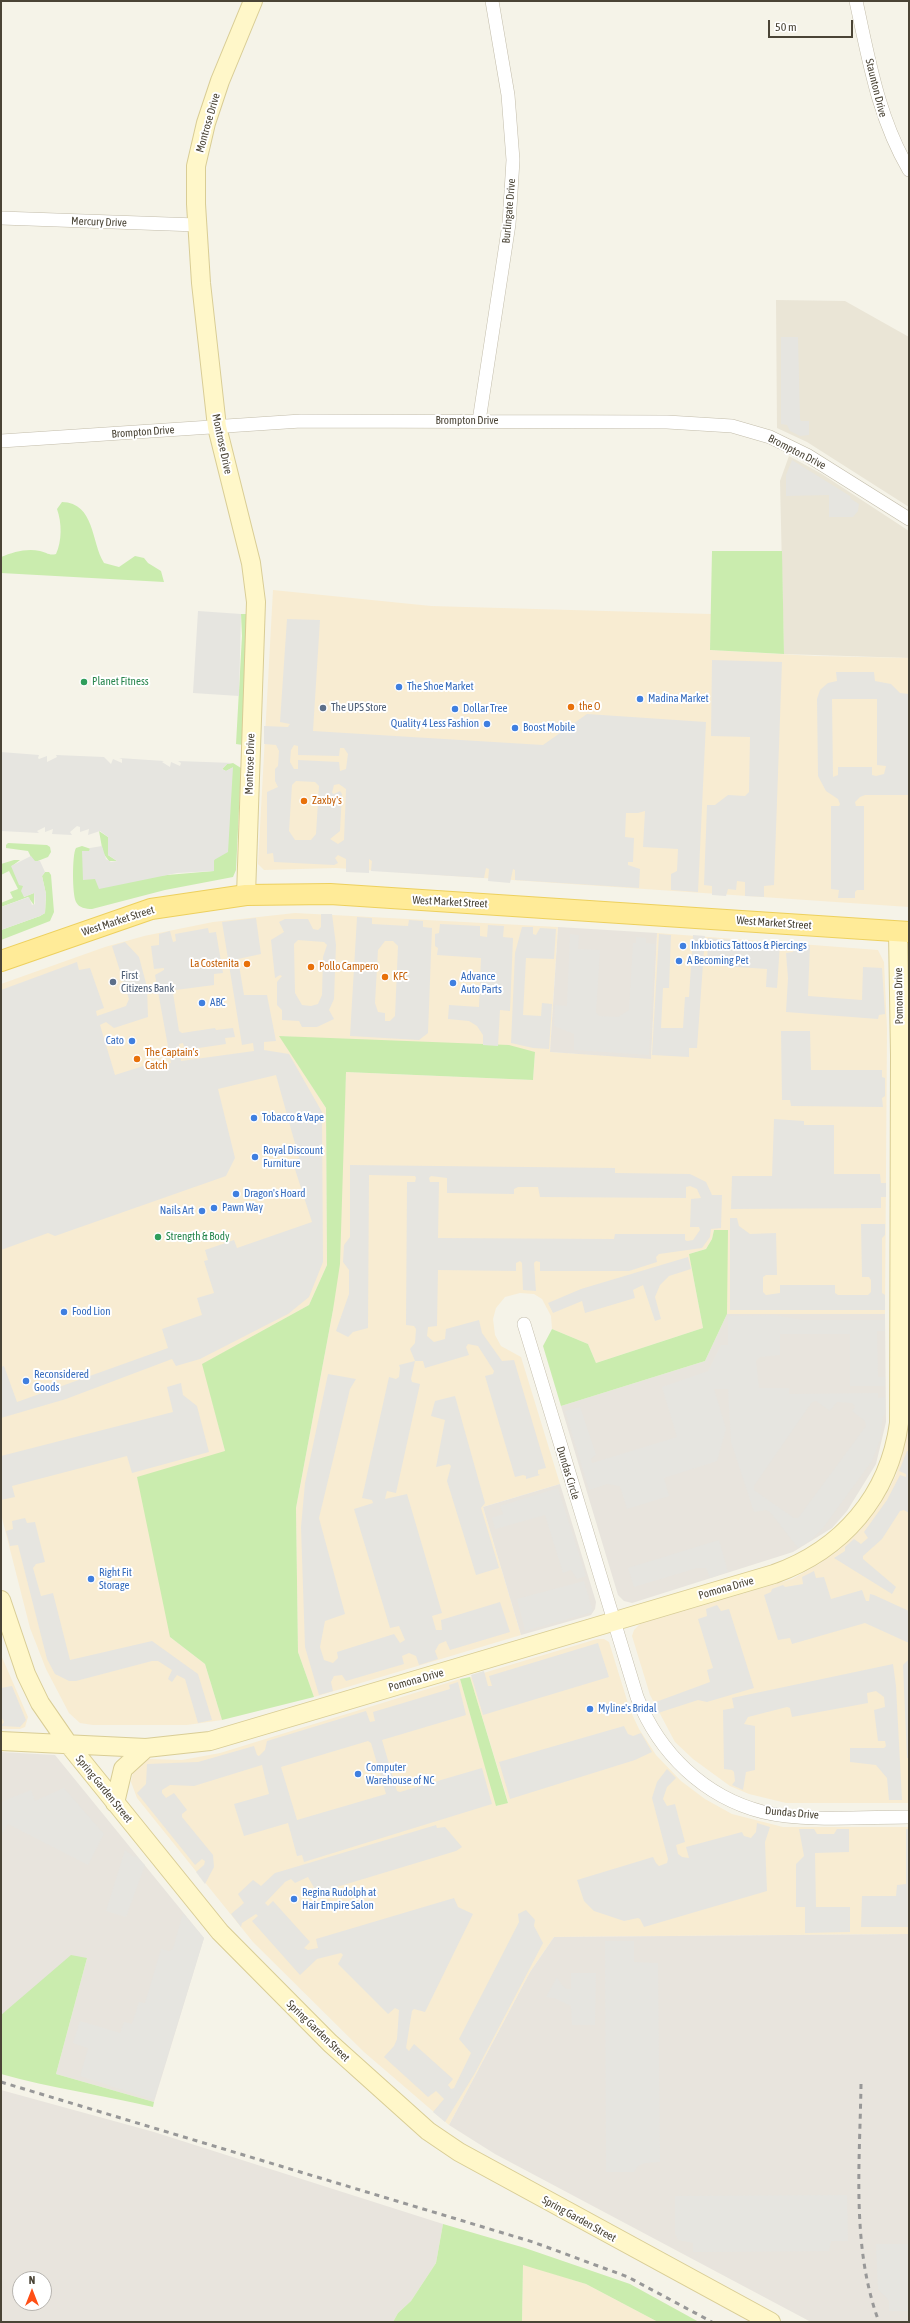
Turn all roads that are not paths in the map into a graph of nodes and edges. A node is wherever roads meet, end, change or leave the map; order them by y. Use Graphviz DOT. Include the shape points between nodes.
graph roads {
  1 [pos="253,1"];
  2 [pos="492,1"];
  3 [pos="856,1"];
  4 [pos="909,170"];
  5 [pos="1,218"];
  6 [pos="197,225"];
  7 [pos="479,421"];
  8 [pos="217,428"];
  9 [pos="1,441"];
  10 [pos="909,519"];
  11 [pos="246,895"];
  12 [pos="903,932"];
  13 [pos="1,961"];
  14 [pos="524,1324"];
  15 [pos="1,1600"];
  16 [pos="615,1621"];
  17 [pos="1,1741"];
  18 [pos="69,1745"];
  19 [pos="146,1748"];
  20 [pos="115,1803"];
  21 [pos="909,1817"];
  22 [pos="771,2322"];
  1 -- 6 [label="street, Montrose Drive" via="220,81 206,123 196,166"];
  2 -- 7 [label="street, Burlingate Drive" via="508,95 513,160 509,224"];
  3 -- 4 [label="street, Staunton Drive" via="884,120 894,145"];
  5 -- 6 [label="street, Mercury Drive"];
  6 -- 8 [label="street, Montrose Drive"];
  7 -- 8 [label="street, Brompton Drive" via="301,421"];
  7 -- 10 [label="street, Brompton Drive" via="667,422 732,426 770,437 808,455"];
  8 -- 9 [label="street, Brompton Drive"];
  8 -- 11 [label="street, Montrose Drive" via="251,563 256,602"];
  11 -- 12 [label="main road, West Market Street" via="330,894"];
  11 -- 13 [label="main road, West Market Street" via="151,909"];
  12 -- 16 [label="street, Pomona Drive" via="900,1407 894,1447 882,1480 872,1499 850,1526 810,1559 774,1574"];
  14 -- 16 [label="street, Dundas Circle" via="581,1517"];
  15 -- 18 [label="street, Spring Garden Street" via="26,1674 40,1703"];
  16 -- 19 [label="street, Pomona Drive" via="229,1736 188,1744"];
  16 -- 21 [label="street, Dundas Drive" via="637,1697 657,1737 680,1764 714,1792 757,1810 782,1815"];
  17 -- 18 [label="street, Pomona Drive"];
  18 -- 19 [label="street, Pomona Drive"];
  18 -- 20 [label="street, Spring Garden Street"];
  19 -- 20 [label="street" via="123,1768"];
  20 -- 22 [label="street, Spring Garden Street" via="243,1957 330,2043 428,2131 496,2174"];
}
